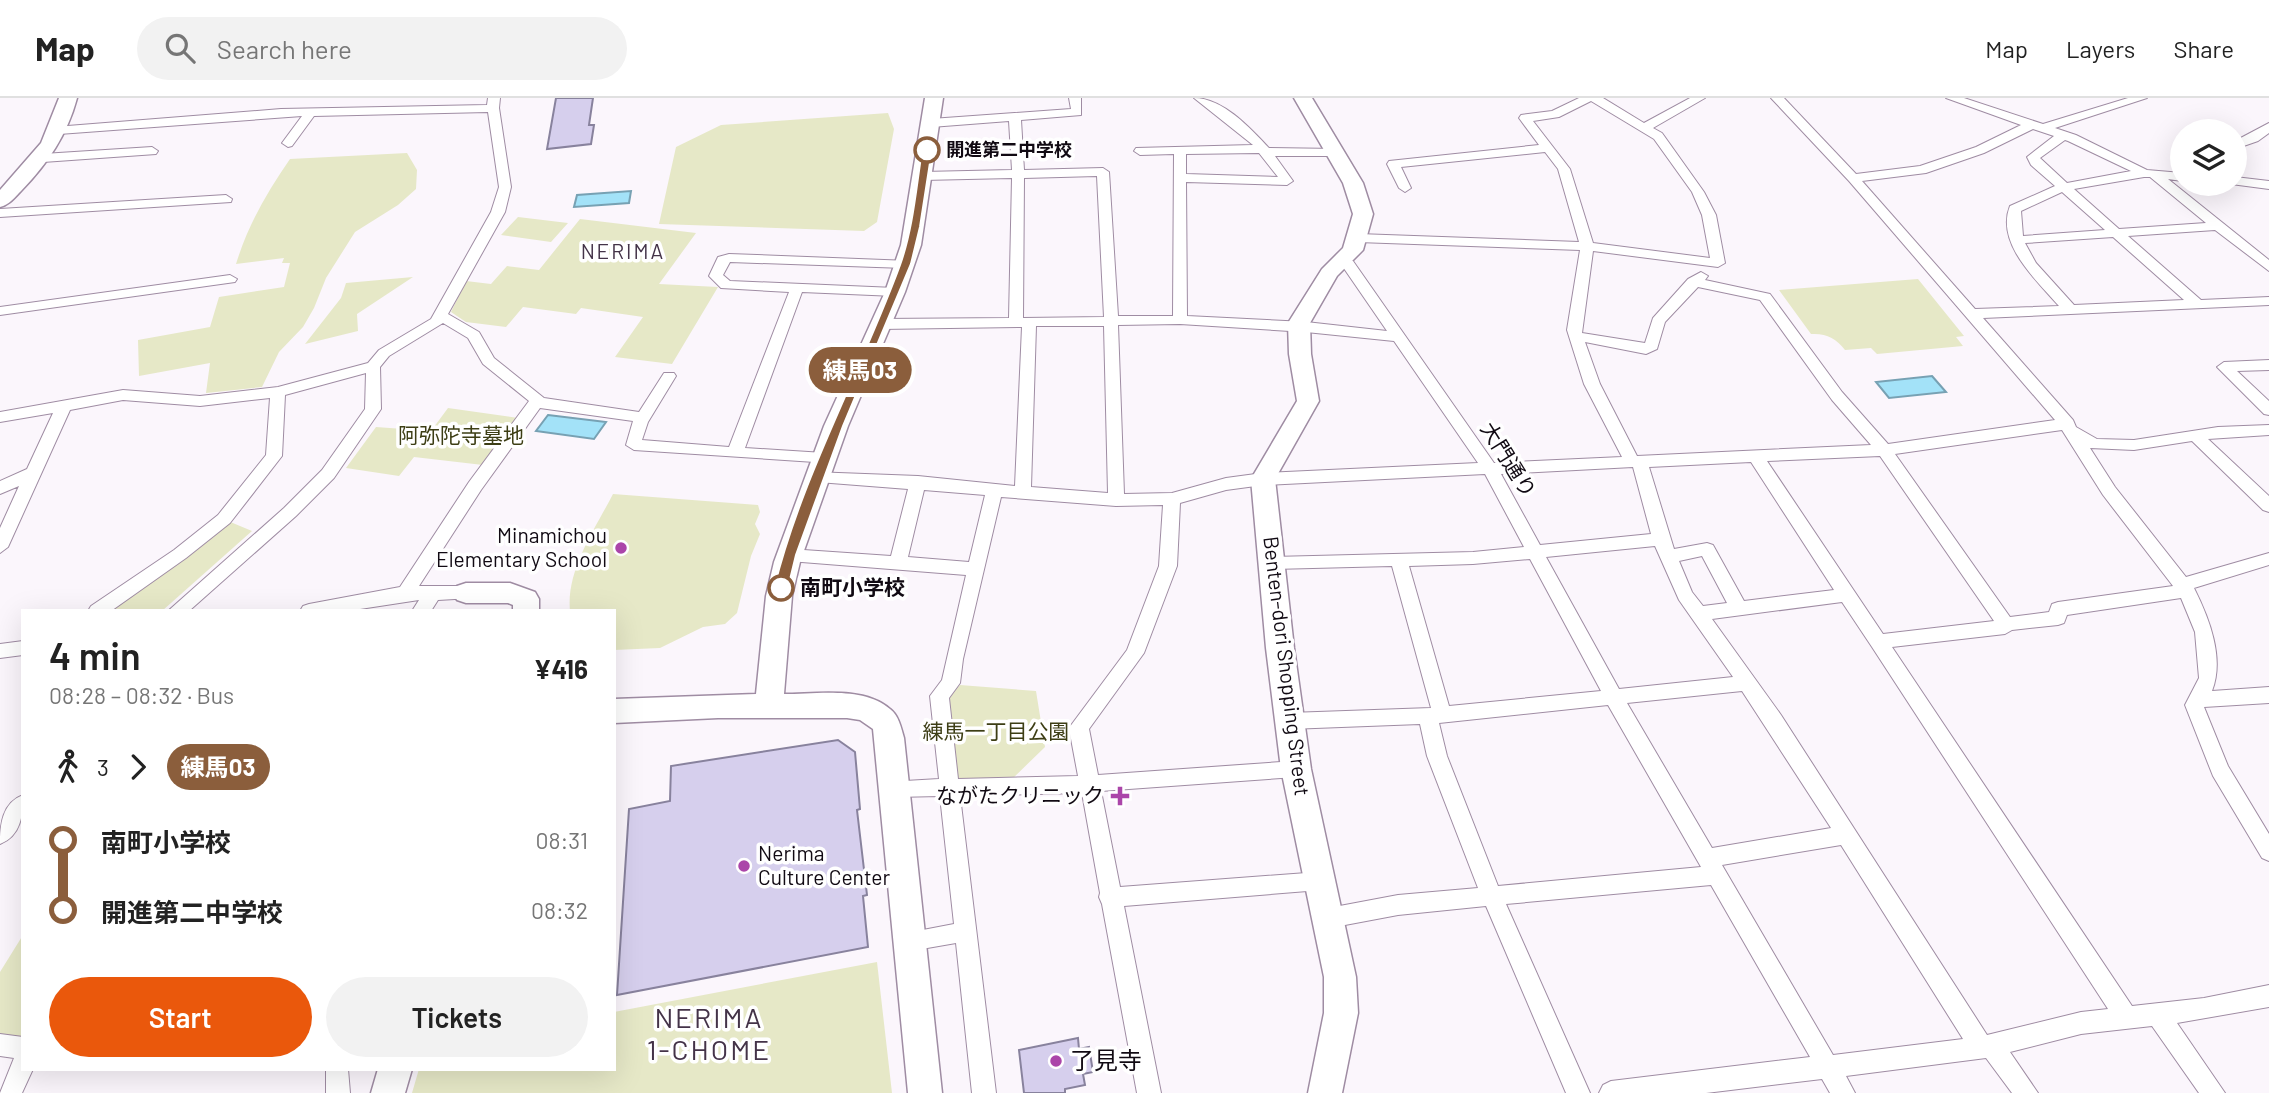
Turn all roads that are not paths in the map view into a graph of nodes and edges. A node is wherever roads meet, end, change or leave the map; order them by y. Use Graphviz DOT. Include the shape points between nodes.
graph roads {
  1 [pos="68,98"];
  2 [pos="934,98"];
  3 [pos="1074,98"];
  4 [pos="1200,98"];
  5 [pos="1303,98"];
  6 [pos="1587,98"];
  7 [pos="1595,98"];
  8 [pos="1699,98"];
  9 [pos="1777,98"];
  10 [pos="1952,98"];
  11 [pos="1986,98"];
  12 [pos="2141,98"];
  13 [pos="406,103"];
  14 [pos="494,103"];
  15 [pos="311,112"];
  16 [pos="2002,116"];
  17 [pos="1015,117"];
  18 [pos="145,123"];
  19 [pos="931,123"];
  20 [pos="2039,126"];
  21 [pos="1645,127"];
  22 [pos="2269,127"];
  23 [pos="60,130"];
  24 [pos="2064,135"];
  25 [pos="2247,141"];
  26 [pos="288,143"];
  27 [pos="1547,148"];
  28 [pos="1180,150"];
  29 [pos="152,151"];
  30 [pos="1140,151"];
  31 [pos="1265,151"];
  32 [pos="1333,152"];
  33 [pos="124,153"];
  34 [pos="43,158"];
  35 [pos="1018,173"];
  36 [pos="2150,174"];
  37 [pos="923,176"];
  38 [pos="2170,176"];
  39 [pos="1180,178"];
  40 [pos="1853,178"];
  41 [pos="2247,182"];
  42 [pos="2269,185"];
  43 [pos="2067,187"];
  44 [pos="1405,188"];
  45 [pos="226,199"];
  46 [pos="0,201"];
  47 [pos="0,213"];
  48 [pos="2217,226"];
  49 [pos="2116,234"];
  50 [pos="1358,238"];
  51 [pos="2018,240"];
  52 [pos="1587,246"];
  53 [pos="1341,260"];
  54 [pos="1718,263"];
  55 [pos="905,264"];
  56 [pos="2269,267"];
  57 [pos="230,279"];
  58 [pos="1693,282"];
  59 [pos="797,288"];
  60 [pos="895,292"];
  61 [pos="2269,301"];
  62 [pos="2197,304"];
  63 [pos="2071,310"];
  64 [pos="0,311"];
  65 [pos="1972,314"];
  66 [pos="441,316"];
  67 [pos="1111,320"];
  68 [pos="1180,320"];
  69 [pos="1022,322"];
  70 [pos="881,324"];
  71 [pos="1298,327"];
  72 [pos="1576,336"];
  73 [pos="1399,337"];
  74 [pos="2269,365"];
  75 [pos="373,366"];
  76 [pos="669,376"];
  77 [pos="278,392"];
  78 [pos="536,402"];
  79 [pos="64,405"];
  80 [pos="2269,410"];
  81 [pos="0,416"];
  82 [pos="642,420"];
  83 [pos="2069,426"];
  84 [pos="2269,430"];
  85 [pos="2196,436"];
  86 [pos="1884,450"];
  87 [pos="735,452"];
  88 [pos="1755,456"];
  89 [pos="1635,461"];
  90 [pos="821,467"];
  91 [pos="1489,467"];
  92 [pos="33,473"];
  93 [pos="1263,479"];
  94 [pos="918,482"];
  95 [pos="0,488"];
  96 [pos="995,489"];
  97 [pos="1023,493"];
  98 [pos="1172,499"];
  99 [pos="1116,500"];
  100 [pos="2269,506"];
  101 [pos="0,547"];
  102 [pos="1665,548"];
  103 [pos="1536,551"];
  104 [pos="789,555"];
  105 [pos="2269,559"];
  106 [pos="1399,560"];
  107 [pos="1273,563"];
  108 [pos="898,564"];
  109 [pos="976,569"];
  110 [pos="2184,588"];
  111 [pos="406,593"];
  112 [pos="433,593"];
  113 [pos="466,593"];
  114 [pos="1846,595"];
  115 [pos="1739,608"];
  116 [pos="100,609"];
  117 [pos="179,609"];
  118 [pos="322,609"];
  119 [pos="422,609"];
  120 [pos="526,609"];
  121 [pos="1697,614"];
  122 [pos="2005,624"];
  123 [pos="1878,642"];
  124 [pos="21,648"];
  125 [pos="0,651"];
  126 [pos="1747,683"];
  127 [pos="2269,695"];
  128 [pos="1614,698"];
  129 [pos="2200,699"];
  130 [pos="769,706"];
  131 [pos="616,710"];
  132 [pos="1435,715"];
  133 [pos="1289,721"];
  134 [pos="1296,769"];
  135 [pos="1090,783"];
  136 [pos="948,787"];
  137 [pos="895,788"];
  138 [pos="21,807"];
  139 [pos="0,835"];
  140 [pos="1846,835"];
  141 [pos="2268,850"];
  142 [pos="1713,867"];
  143 [pos="1320,881"];
  144 [pos="1492,896"];
  145 [pos="1110,897"];
  146 [pos="1329,918"];
  147 [pos="964,932"];
  148 [pos="910,941"];
  149 [pos="2269,996"];
  150 [pos="2157,1014"];
  151 [pos="2127,1018"];
  152 [pos="0,1045"];
  153 [pos="1986,1047"];
  154 [pos="21,1048"];
  155 [pos="1827,1065"];
  156 [pos="21,1069"];
  157 [pos="337,1071"];
  158 [pos="394,1071"];
  159 [pos="10,1093"];
  160 [pos="338,1093"];
  161 [pos="388,1093"];
  162 [pos="925,1093"];
  163 [pos="984,1093"];
  164 [pos="1149,1093"];
  165 [pos="1325,1093"];
  166 [pos="1578,1093"];
  167 [pos="1611,1093"];
  168 [pos="1843,1093"];
  169 [pos="2026,1093"];
  170 [pos="2213,1093"];
  1 -- 23 [label="street"];
  2 -- 19 [label="street"];
  3 -- 17 [label="street" via="1077,112"];
  4 -- 31 [label="street" via="1222,111"];
  5 -- 32 [label="street"];
  6 -- 27 [label="street" via="1555,114 1525,118"];
  7 -- 21 [label="street"];
  8 -- 21 [label="street"];
  9 -- 40 [label="street"];
  10 -- 16 [label="street"];
  11 -- 16 [label="street"];
  12 -- 20 [label="street"];
  13 -- 14 [label="street"];
  13 -- 15 [label="street"];
  14 -- 66 [label="street" via="504,166 503,197"];
  15 -- 18 [label="street"];
  15 -- 26 [label="street"];
  16 -- 20 [label="street"];
  17 -- 19 [label="street"];
  17 -- 35 [label="street"];
  18 -- 23 [label="street"];
  18 -- 33 [label="street"];
  19 -- 37 [label="street"];
  20 -- 24 [label="street"];
  20 -- 40 [label="street" via="1922,170"];
  21 -- 54 [label="street" via="1658,136 1698,192 1709,215"];
  22 -- 25 [label="street"];
  23 -- 34 [label="street"];
  24 -- 36 [label="street"];
  24 -- 43 [label="street" via="2033,158"];
  27 -- 44 [label="street" via="1393,164"];
  27 -- 52 [label="street" via="1564,169"];
  28 -- 30 [label="street"];
  28 -- 31 [label="street"];
  28 -- 39 [label="street"];
  29 -- 33 [label="street"];
  31 -- 32 [label="street"];
  31 -- 39 [label="street" via="1287,181"];
  32 -- 50 [label="street" via="1363,205"];
  33 -- 34 [label="street"];
  34 -- 46 [label="street"];
  35 -- 37 [label="street"];
  35 -- 67 [label="street" via="1102,172"];
  35 -- 69 [label="street"];
  36 -- 38 [label="street"];
  36 -- 43 [label="street"];
  36 -- 48 [label="street"];
  37 -- 55 [label="street"];
  39 -- 68 [label="street"];
  40 -- 65 [label="street"];
  41 -- 42 [label="street"];
  43 -- 49 [label="street"];
  43 -- 51 [label="street" via="2015,209"];
  45 -- 47 [label="street"];
  48 -- 49 [label="street"];
  48 -- 56 [label="street"];
  49 -- 51 [label="street"];
  49 -- 62 [label="street"];
  50 -- 52 [label="street"];
  50 -- 53 [label="street"];
  51 -- 63 [label="street" via="2022,252"];
  52 -- 54 [label="street"];
  52 -- 72 [label="street"];
  53 -- 71 [label="street" via="1317,289"];
  53 -- 73 [label="street, 大門通り"];
  54 -- 58 [label="street"];
  55 -- 59 [label="street" via="729,258 723,260 716,276 726,285"];
  55 -- 60 [label="street"];
  57 -- 64 [label="street"];
  58 -- 72 [label="street" via="1658,321 1652,346 1646,349"];
  58 -- 86 [label="street" via="1765,297 1837,396"];
  59 -- 60 [label="street"];
  59 -- 87 [label="street"];
  60 -- 70 [label="street"];
  61 -- 62 [label="street"];
  62 -- 63 [label="street"];
  63 -- 65 [label="street"];
  65 -- 83 [label="street"];
  66 -- 75 [label="street" via="384,353"];
  66 -- 78 [label="street" via="474,335 488,361"];
  67 -- 68 [label="street"];
  67 -- 69 [label="street"];
  67 -- 99 [label="street"];
  68 -- 71 [label="street"];
  69 -- 70 [label="street"];
  69 -- 97 [label="street"];
  70 -- 90 [label="street"];
  71 -- 73 [label="street"];
  71 -- 93 [label="street" via="1308,401"];
  72 -- 89 [label="street" via="1592,384"];
  73 -- 91 [label="street, 大門通り"];
  74 -- 80 [label="street" via="2224,367"];
  75 -- 77 [label="street"];
  75 -- 117 [label="street" via="373,410 328,474"];
  76 -- 82 [label="street"];
  77 -- 79 [label="street" via="200,401 124,395"];
  77 -- 116 [label="street" via="274,456 224,519"];
  78 -- 82 [label="street"];
  78 -- 111 [label="street"];
  79 -- 81 [label="street"];
  79 -- 92 [label="street"];
  82 -- 87 [label="street" via="634,444"];
  83 -- 85 [label="street" via="2094,444 2103,445"];
  83 -- 86 [label="street"];
  83 -- 110 [label="street" via="2109,491"];
  84 -- 85 [label="street"];
  85 -- 100 [label="street"];
  86 -- 88 [label="street"];
  86 -- 122 [label="street"];
  87 -- 90 [label="street"];
  88 -- 89 [label="street"];
  88 -- 114 [label="street"];
  89 -- 91 [label="street"];
  89 -- 102 [label="street"];
  90 -- 94 [label="street"];
  90 -- 104 [label="street"];
  91 -- 93 [label="street"];
  91 -- 103 [label="street, 大門通り"];
  92 -- 95 [label="street"];
  92 -- 101 [label="street"];
  93 -- 98 [label="street"];
  93 -- 107 [label="street, Benten-dori Shopping Street"];
  94 -- 96 [label="street"];
  94 -- 108 [label="street"];
  96 -- 97 [label="street"];
  96 -- 109 [label="street"];
  97 -- 99 [label="street"];
  98 -- 99 [label="street"];
  98 -- 135 [label="street" via="1168,566 1135,653 1079,729"];
  102 -- 103 [label="street"];
  102 -- 115 [label="street" via="1707,550"];
  102 -- 121 [label="street"];
  103 -- 106 [label="street"];
  103 -- 128 [label="street, 大門通り"];
  104 -- 108 [label="street"];
  104 -- 130 [label="street" via="779,596"];
  105 -- 110 [label="street"];
  106 -- 107 [label="street"];
  106 -- 132 [label="street"];
  107 -- 133 [label="street, Benten-dori Shopping Street"];
  108 -- 109 [label="street"];
  109 -- 136 [label="street" via="951,683 939,696"];
  110 -- 122 [label="street" via="2058,609 2058,618"];
  110 -- 129 [label="street" via="2204,632 2208,678"];
  111 -- 112 [label="street"];
  111 -- 118 [label="street"];
  112 -- 113 [label="street"];
  112 -- 119 [label="street"];
  113 -- 120 [label="street" via="517,594 526,599"];
  114 -- 115 [label="street"];
  114 -- 123 [label="street"];
  115 -- 121 [label="street"];
  121 -- 126 [label="street"];
  122 -- 123 [label="street"];
  123 -- 151 [label="street"];
  124 -- 125 [label="street"];
  126 -- 128 [label="street"];
  126 -- 140 [label="street"];
  127 -- 129 [label="street"];
  128 -- 132 [label="street"];
  128 -- 142 [label="street, 大門通り"];
  129 -- 141 [label="street" via="2194,705 2220,770"];
  130 -- 131 [label="street"];
  130 -- 137 [label="street" via="847,706 879,716 890,733"];
  132 -- 133 [label="street"];
  132 -- 144 [label="street" via="1437,757"];
  133 -- 134 [label="street, Benten-dori Shopping Street"];
  134 -- 135 [label="street"];
  134 -- 143 [label="street, Benten-dori Shopping Street"];
  135 -- 136 [label="street"];
  135 -- 145 [label="street"];
  136 -- 137 [label="street"];
  136 -- 147 [label="street"];
  137 -- 148 [label="street"];
  138 -- 139 [label="street"];
  140 -- 142 [label="street"];
  140 -- 153 [label="street"];
  142 -- 144 [label="street"];
  142 -- 155 [label="street, 大門通り"];
  143 -- 145 [label="street"];
  143 -- 146 [label="street, Benten-dori Shopping Street"];
  144 -- 146 [label="street" via="1398,905"];
  144 -- 166 [label="street"];
  145 -- 164 [label="street"];
  146 -- 165 [label="street, Benten-dori Shopping Street" via="1341,1013"];
  147 -- 148 [label="street"];
  147 -- 163 [label="street"];
  148 -- 162 [label="street"];
  149 -- 150 [label="street"];
  150 -- 151 [label="street"];
  150 -- 170 [label="street"];
  151 -- 153 [label="street" via="2081,1023"];
  152 -- 154 [label="street"];
  153 -- 155 [label="street"];
  153 -- 169 [label="street"];
  155 -- 167 [label="street"];
  155 -- 168 [label="street, 大門通り"];
  156 -- 159 [label="street"];
  157 -- 160 [label="street"];
  158 -- 161 [label="street"];
}
